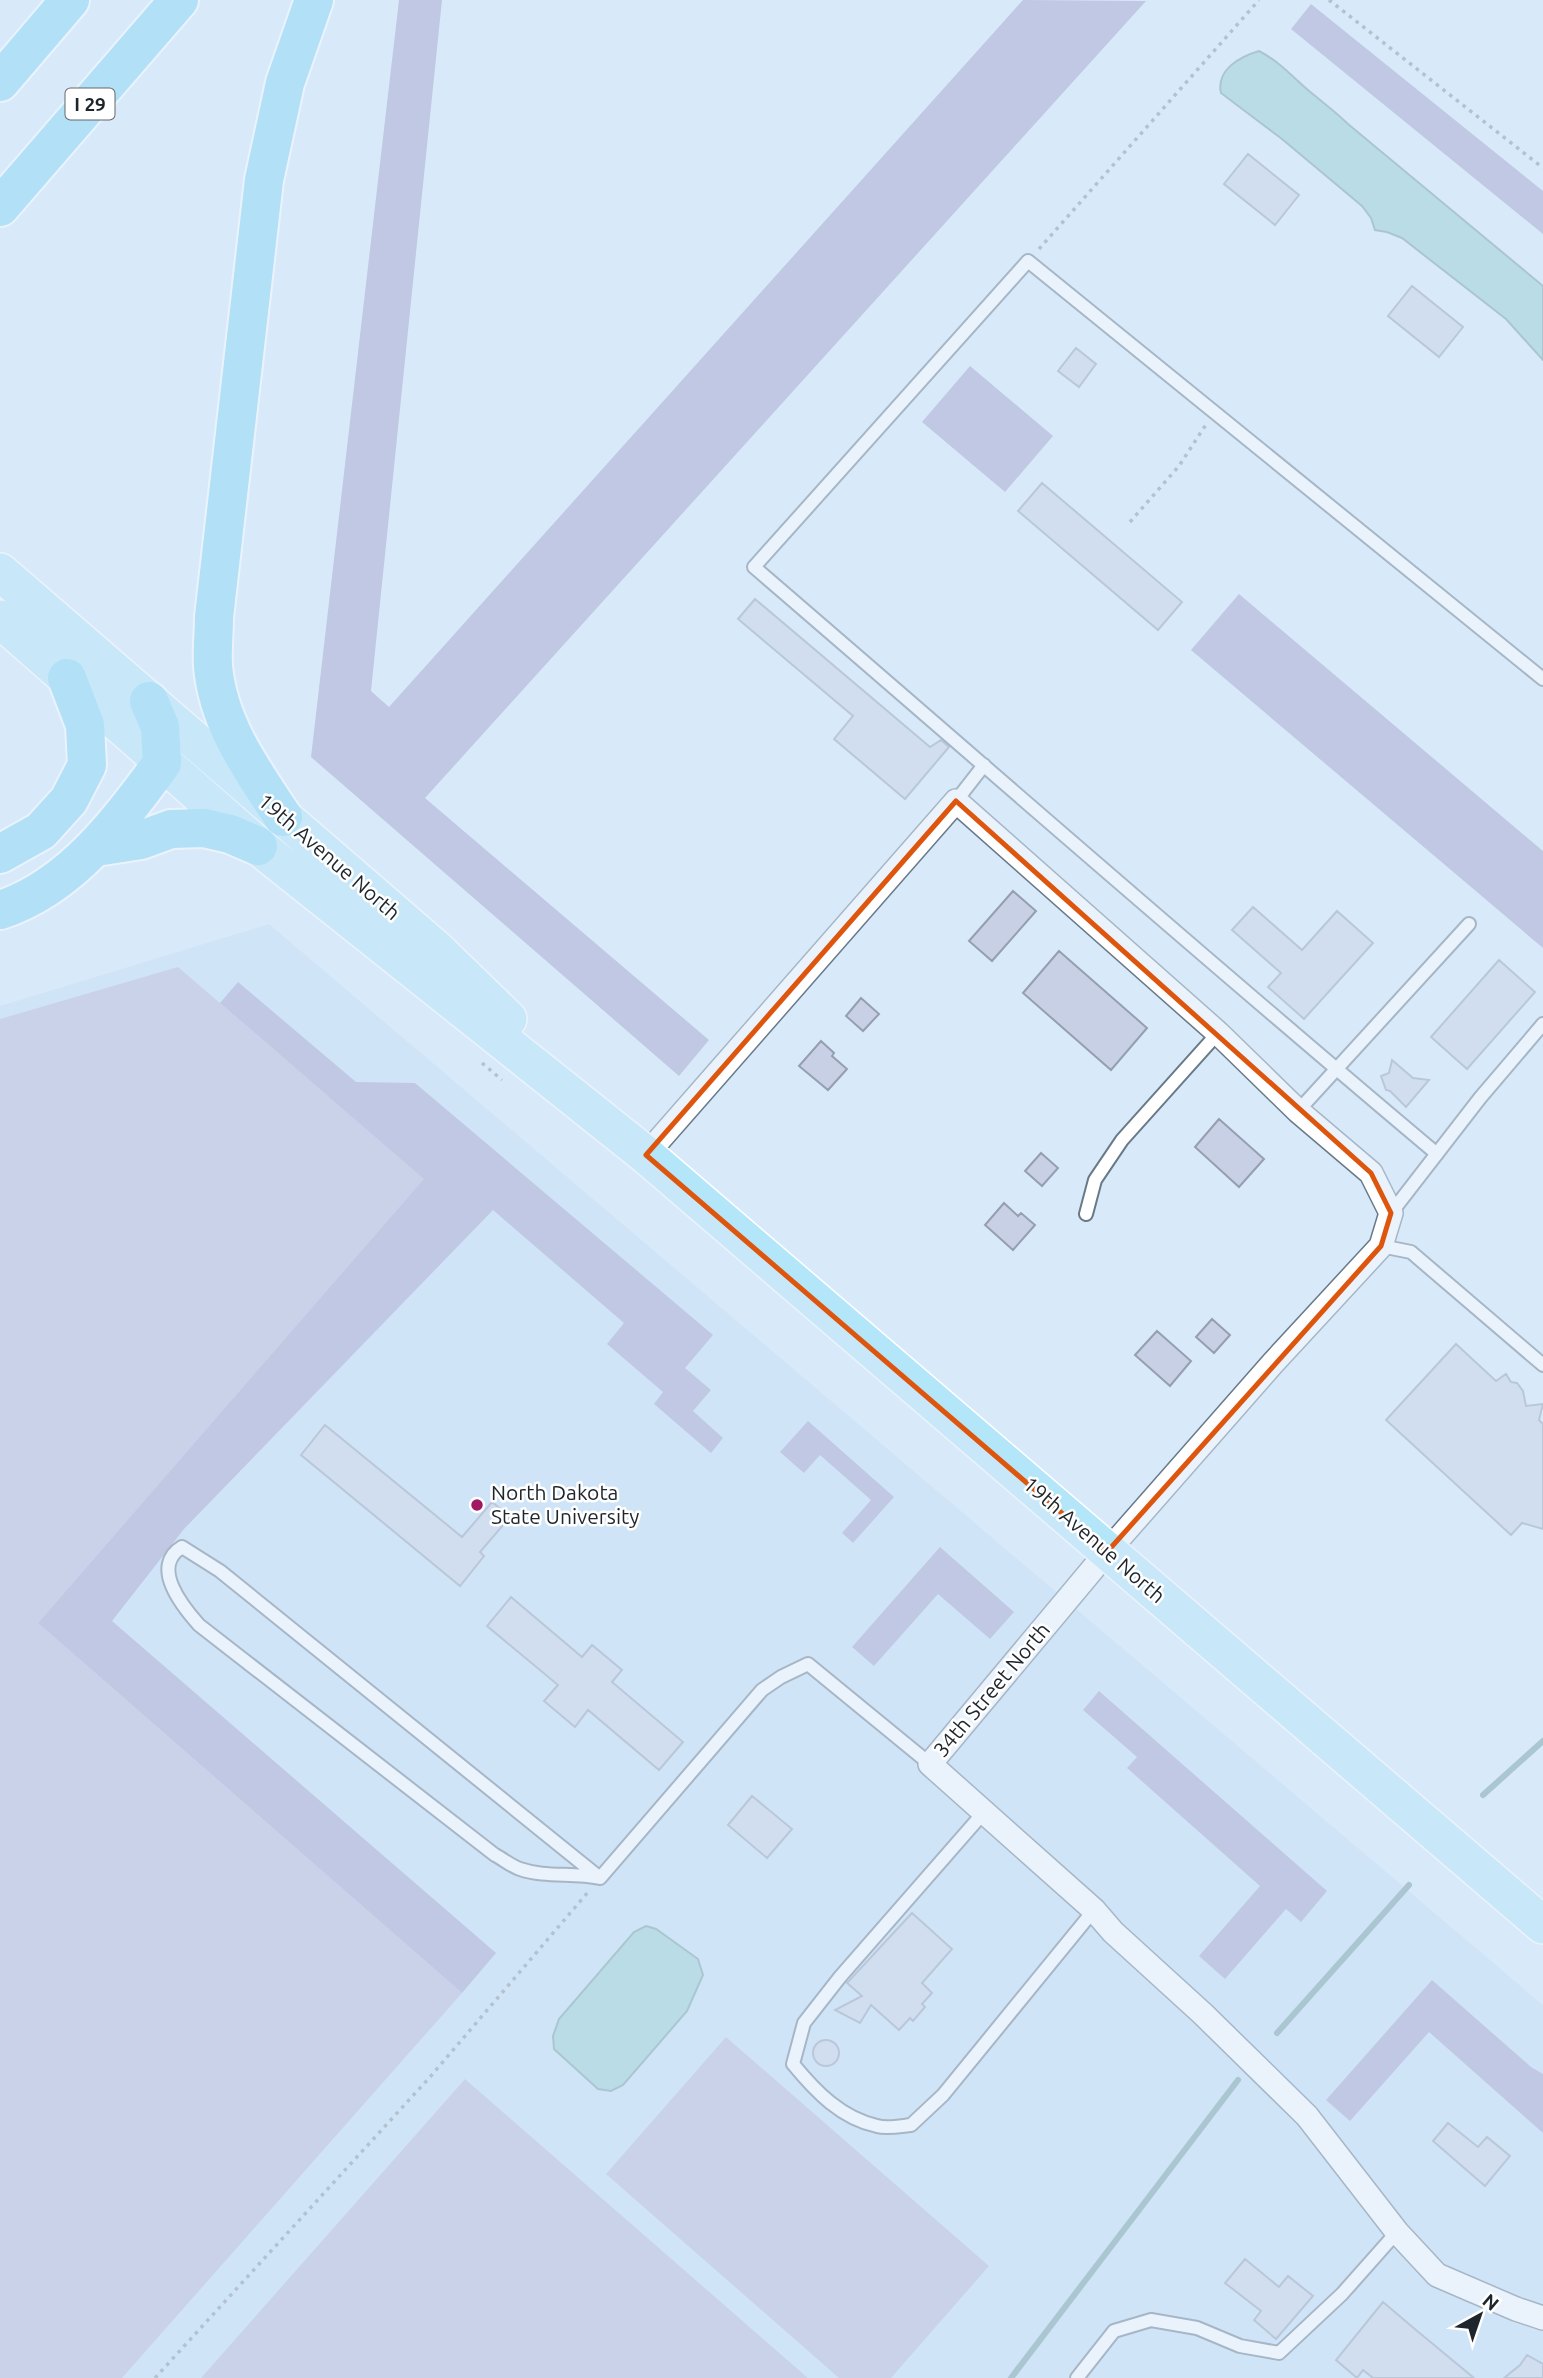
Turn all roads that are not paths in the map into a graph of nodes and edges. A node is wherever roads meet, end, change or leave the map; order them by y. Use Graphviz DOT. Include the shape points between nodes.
graph roads {
  1 [pos="69,0"];
  2 [pos="179,0"];
  3 [pos="314,0"];
  4 [pos="0,82"];
  5 [pos="0,207"];
  6 [pos="0,572"];
  7 [pos="0,619"];
  8 [pos="67,678"];
  9 [pos="1543,679"];
  10 [pos="149,701"];
  11 [pos="162,763"];
  12 [pos="984,765"];
  13 [pos="956,801"];
  14 [pos="283,817"];
  15 [pos="258,846"];
  16 [pos="96,847"];
  17 [pos="0,854"];
  18 [pos="0,910"];
  19 [pos="1469,924"];
  20 [pos="1543,1024"];
  21 [pos="1218,1033"];
  22 [pos="1336,1069"];
  23 [pos="1298,1111"];
  24 [pos="1437,1154"];
  25 [pos="646,1155"];
  26 [pos="1391,1213"];
  27 [pos="1086,1214"];
  28 [pos="1381,1246"];
  29 [pos="1543,1365"];
  30 [pos="1107,1552"];
  31 [pos="930,1764"];
  32 [pos="985,1811"];
  33 [pos="600,1878"];
  34 [pos="1094,1910"];
  35 [pos="1543,1925"];
  36 [pos="1397,2232"];
  37 [pos="1543,2318"];
  38 [pos="1077,2378"];
  1 -- 4 [label="highway"];
  2 -- 5 [label="highway, I 29"];
  3 -- 14 [label="highway" via="285,83 264,180 214,629 213,666 222,711 241,753"];
  6 -- 10 [label="main road, 19th Avenue North"];
  7 -- 8 [label="main road, 19th Avenue North"];
  8 -- 11 [label="main road, 19th Avenue North"];
  8 -- 17 [label="highway" via="85,725 87,765 69,800 41,831"];
  9 -- 12 [label="lane" via="1028,261 754,567"];
  10 -- 11 [label="highway" via="160,727"];
  10 -- 14 [label="main road, 19th Avenue North"];
  11 -- 15 [label="main road, 19th Avenue North"];
  11 -- 16 [label="highway"];
  12 -- 13 [label="lane"];
  12 -- 22 [label="lane"];
  13 -- 21 [label="street"];
  13 -- 25 [label="street"];
  14 -- 25 [label="main road, 19th Avenue North" via="437,950"];
  15 -- 16 [label="highway" via="204,828 171,829 141,840"];
  15 -- 25 [label="main road, 19th Avenue North"];
  16 -- 18 [label="highway" via="55,882"];
  19 -- 22 [label="lane"];
  20 -- 24 [label="lane"];
  21 -- 23 [label="street"];
  21 -- 27 [label="lane" via="1122,1140 1095,1180"];
  22 -- 23 [label="lane"];
  22 -- 24 [label="lane"];
  23 -- 26 [label="street" via="1371,1173"];
  24 -- 26 [label="lane"];
  25 -- 30 [label="main road, 19th Avenue North"];
  26 -- 28 [label="street"];
  28 -- 29 [label="lane" via="1411,1252"];
  28 -- 30 [label="street, 34th Street North"];
  30 -- 31 [label="street, 34th Street North"];
  30 -- 35 [label="main road, 19th Avenue North"];
  31 -- 32 [label="street"];
  31 -- 33 [label="lane, 34th Street North" via="808,1664 762,1690"];
  32 -- 34 [label="street"];
  32 -- 34 [label="lane" via="804,2023 793,2064 815,2091 843,2113 879,2127 911,2125 943,2095"];
  33 -- 33 [label="lane" via="578,1873 540,1874 517,1868 495,1854 199,1625 173,1588 167,1565 173,1553 182,1547 199,1556"];
  34 -- 36 [label="street" via="1307,2116"];
  36 -- 37 [label="street" via="1437,2275"];
  36 -- 38 [label="lane" via="1342,2294 1279,2353 1240,2346 1197,2328 1151,2320 1114,2331"];
}
